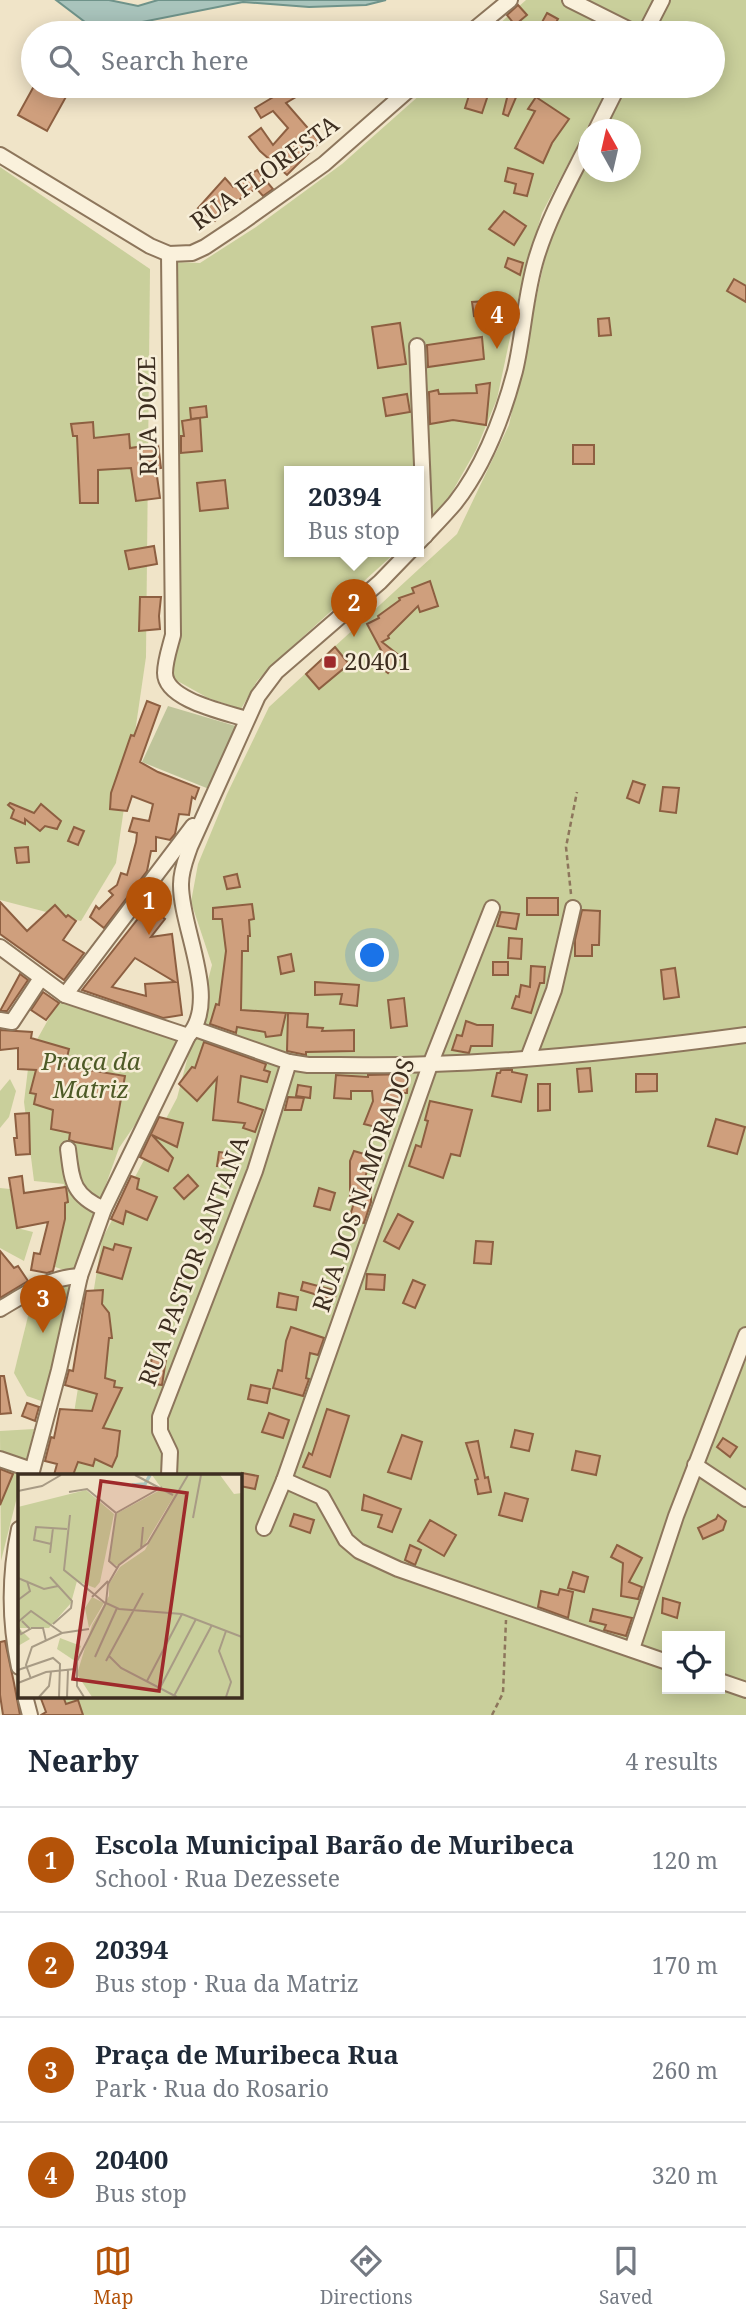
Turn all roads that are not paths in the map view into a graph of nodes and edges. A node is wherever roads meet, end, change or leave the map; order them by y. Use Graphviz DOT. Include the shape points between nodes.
graph roads {
  1 [pos="510,0"];
  2 [pos="570,0"];
  3 [pos="662,0"];
  4 [pos="485,21"];
  5 [pos="612,21"];
  6 [pos="651,21"];
  7 [pos="399,98"];
  8 [pos="612,98"];
  9 [pos="602,119"];
  10 [pos="0,155"];
  11 [pos="578,166"];
  12 [pos="169,254"];
  13 [pos="417,346"];
  14 [pos="420,466"];
  15 [pos="424,537"];
  16 [pos="404,557"];
  17 [pos="246,719"];
  18 [pos="207,808"];
  19 [pos="492,908"];
  20 [pos="573,908"];
  21 [pos="0,947"];
  22 [pos="41,978"];
  23 [pos="65,995"];
  24 [pos="0,1020"];
  25 [pos="191,1032"];
  26 [pos="746,1035"];
  27 [pos="528,1058"];
  28 [pos="289,1062"];
  29 [pos="430,1065"];
  30 [pos="68,1149"];
  31 [pos="104,1209"];
  32 [pos="80,1276"];
  33 [pos="0,1309"];
  34 [pos="746,1335"];
  35 [pos="0,1459"];
  36 [pos="695,1465"];
  37 [pos="32,1472"];
  38 [pos="169,1474"];
  39 [pos="284,1479"];
  40 [pos="746,1499"];
  41 [pos="264,1528"];
  42 [pos="18,1534"];
  43 [pos="6,1632"];
  44 [pos="632,1649"];
  45 [pos="662,1660"];
  46 [pos="18,1664"];
  47 [pos="725,1683"];
  48 [pos="746,1690"];
  49 [pos="26,1698"];
  50 [pos="30,1715"];
  1 -- 4 [label="street"];
  2 -- 5 [label="street"];
  3 -- 6 [label="street"];
  7 -- 12 [label="street, RUA FLORESTA" via="324,164 241,223 192,253"];
  8 -- 9 [label="street"];
  10 -- 12 [label="street"];
  11 -- 15 [label="street" via="537,257 503,409 475,472 456,502"];
  12 -- 17 [label="street, RUA DOZE" via="173,635 165,674 174,692"];
  13 -- 14 [label="street"];
  16 -- 17 [label="street" via="276,672"];
  17 -- 18 [label="street"];
  18 -- 23 [label="street"];
  18 -- 25 [label="street" via="182,869 186,926 199,968 201,995"];
  19 -- 29 [label="street, RUA DOS NAMORADOS"];
  20 -- 27 [label="street" via="554,990"];
  21 -- 22 [label="street"];
  22 -- 23 [label="street"];
  22 -- 24 [label="street" via="12,1022"];
  23 -- 25 [label="street"];
  25 -- 28 [label="street"];
  25 -- 31 [label="street"];
  26 -- 27 [label="street"];
  27 -- 29 [label="street"];
  28 -- 29 [label="street"];
  28 -- 38 [label="street, RUA PASTOR SANTANA" via="255,1171 160,1417 160,1431 170,1452"];
  29 -- 39 [label="street, RUA DOS NAMORADOS"];
  30 -- 31 [label="street" via="77,1193"];
  31 -- 32 [label="street"];
  32 -- 33 [label="street" via="36,1288"];
  32 -- 37 [label="street"];
  34 -- 36 [label="street"];
  35 -- 37 [label="street"];
  36 -- 40 [label="street"];
  36 -- 44 [label="street"];
  39 -- 41 [label="street, RUA DOS NAMORADOS"];
  39 -- 44 [label="street" via="322,1497 346,1539 359,1551 398,1569"];
  42 -- 43 [label="street"];
  43 -- 46 [label="street"];
  44 -- 45 [label="street"];
  47 -- 48 [label="street"];
  49 -- 50 [label="street"];
}
